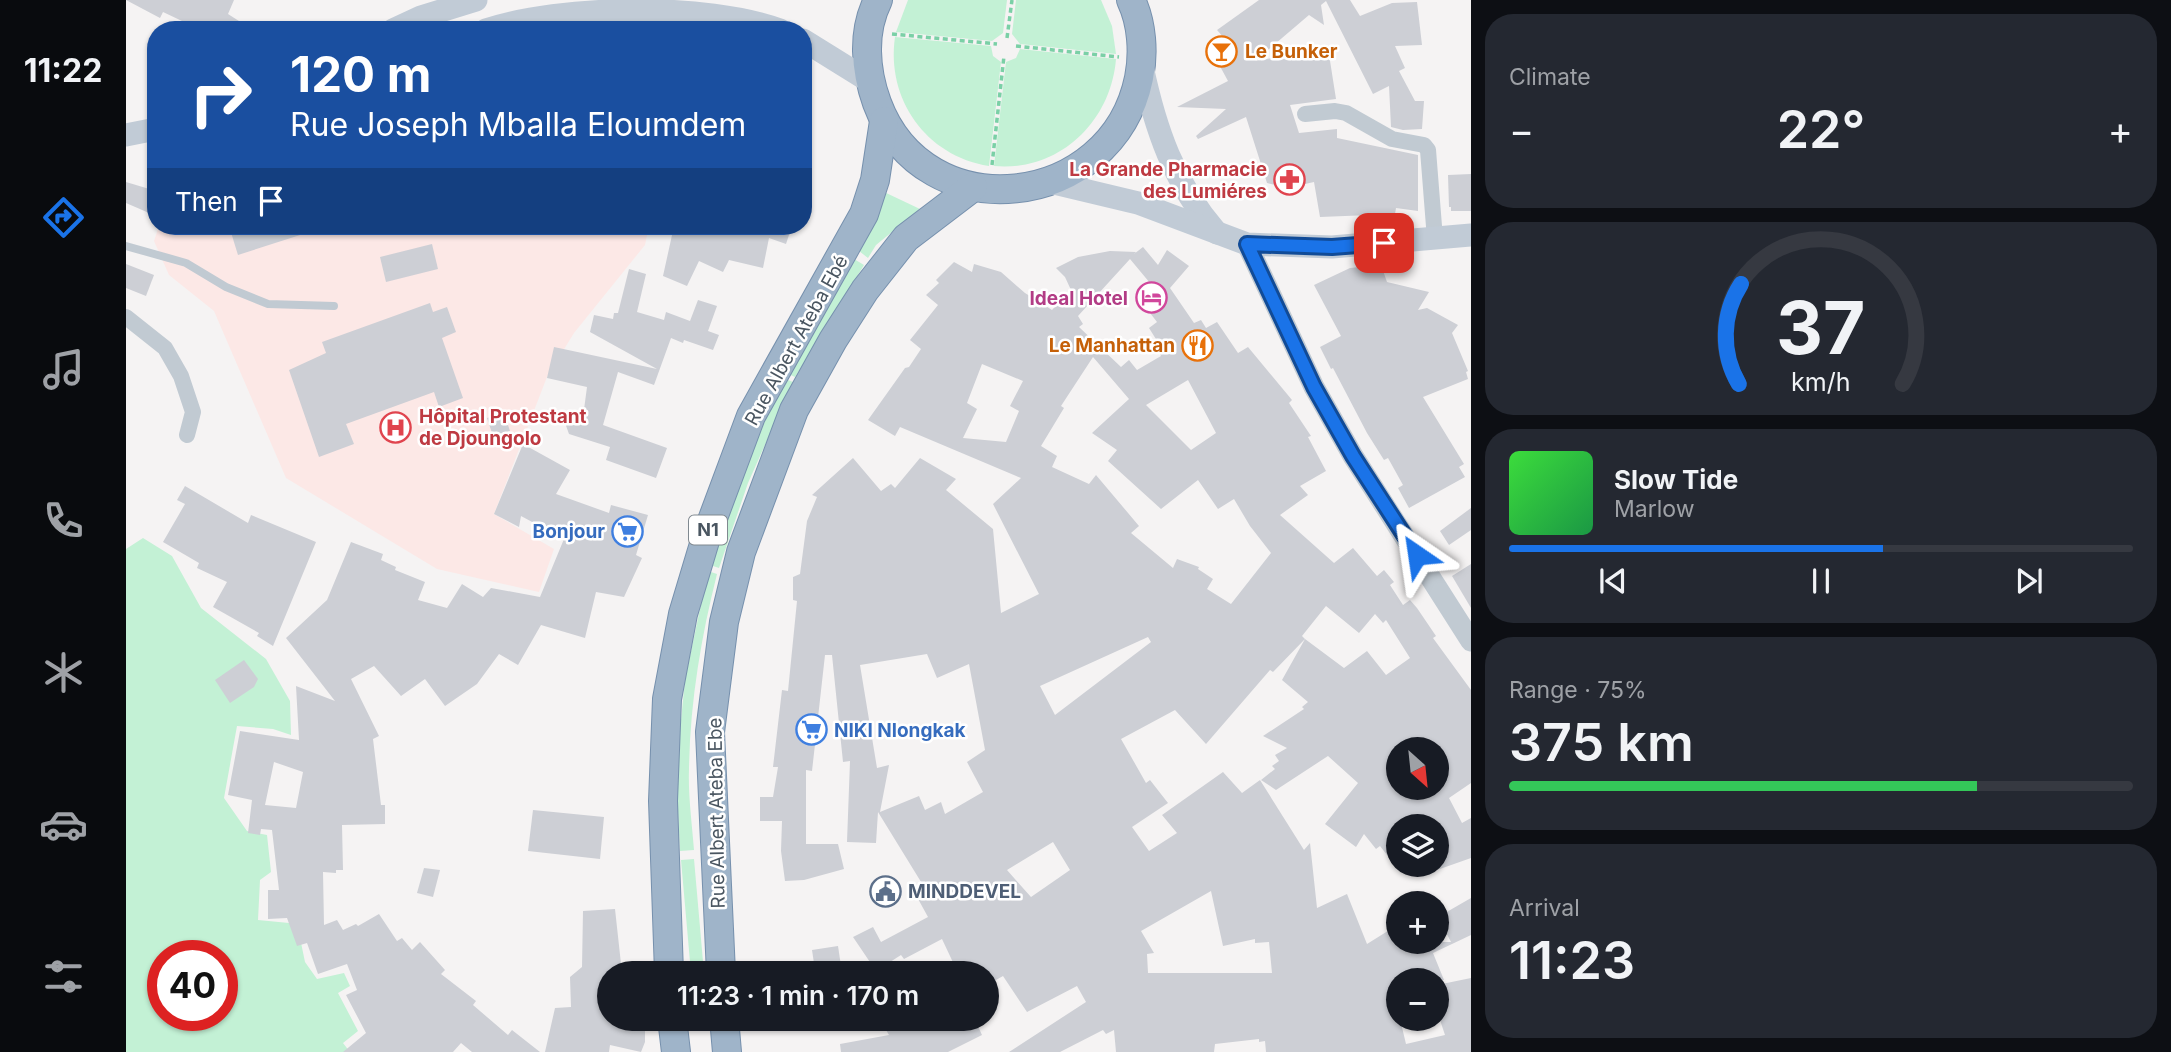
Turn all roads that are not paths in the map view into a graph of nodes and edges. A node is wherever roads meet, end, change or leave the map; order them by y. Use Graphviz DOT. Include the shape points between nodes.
graph roads {
  1 [pos="477,0"];
  2 [pos="483,0"];
  3 [pos="878,0"];
  4 [pos="1131,0"];
  5 [pos="412,21"];
  6 [pos="487,21"];
  7 [pos="532,21"];
  8 [pos="755,21"];
  9 [pos="812,46"];
  10 [pos="1132,60"];
  11 [pos="869,81"];
  12 [pos="1305,114"];
  13 [pos="884,121"];
  14 [pos="147,131"];
  15 [pos="126,135"];
  16 [pos="982,179"];
  17 [pos="1050,182"];
  18 [pos="1219,235"];
  19 [pos="1471,235"];
  20 [pos="1435,239"];
  21 [pos="1247,244"];
  22 [pos="126,246"];
  23 [pos="334,306"];
  24 [pos="126,317"];
  25 [pos="187,435"];
  26 [pos="1471,641"];
  27 [pos="669,961"];
  28 [pos="720,961"];
  29 [pos="674,1031"];
  30 [pos="725,1031"];
  31 [pos="676,1052"];
  32 [pos="727,1052"];
  1 -- 5 [label="main road"];
  2 -- 6 [label="main road"];
  3 -- 11 [label="highway, N1" via="866,45"];
  4 -- 10 [label="highway, N1" via="1141,35"];
  7 -- 8 [label="main road" via="574,13 695,12"];
  9 -- 11 [label="main road"];
  10 -- 17 [label="highway, N1" via="1135,95 1122,124 1103,149 1078,169"];
  10 -- 18 [label="main road" via="1185,192"];
  11 -- 13 [label="highway, N1"];
  12 -- 20 [label="street" via="1346,113 1392,139 1424,145"];
  13 -- 16 [label="highway, N1" via="900,144 946,178"];
  13 -- 27 [label="highway, Rue Albert Ateba Ebé / N1" via="875,180 864,214 751,416 683,614 667,699 663,828"];
  14 -- 15 [label="main road"];
  16 -- 17 [label="highway, N1" via="999,190"];
  16 -- 28 [label="highway, Rue Albert Ateba Ebe / N1" via="906,238 865,290 794,410 741,552 724,622 710,732"];
  17 -- 18 [label="main road" via="1138,203"];
  18 -- 21 [label="main road"];
  19 -- 20 [label="main road"];
  20 -- 21 [label="main road" via="1332,247"];
  21 -- 26 [label="street" via="1314,387"];
  22 -- 23 [label="lane" via="186,263 226,287 268,304"];
  24 -- 25 [label="street" via="165,348 181,376 193,412"];
  29 -- 31 [label="highway"];
  30 -- 32 [label="highway"];
}
